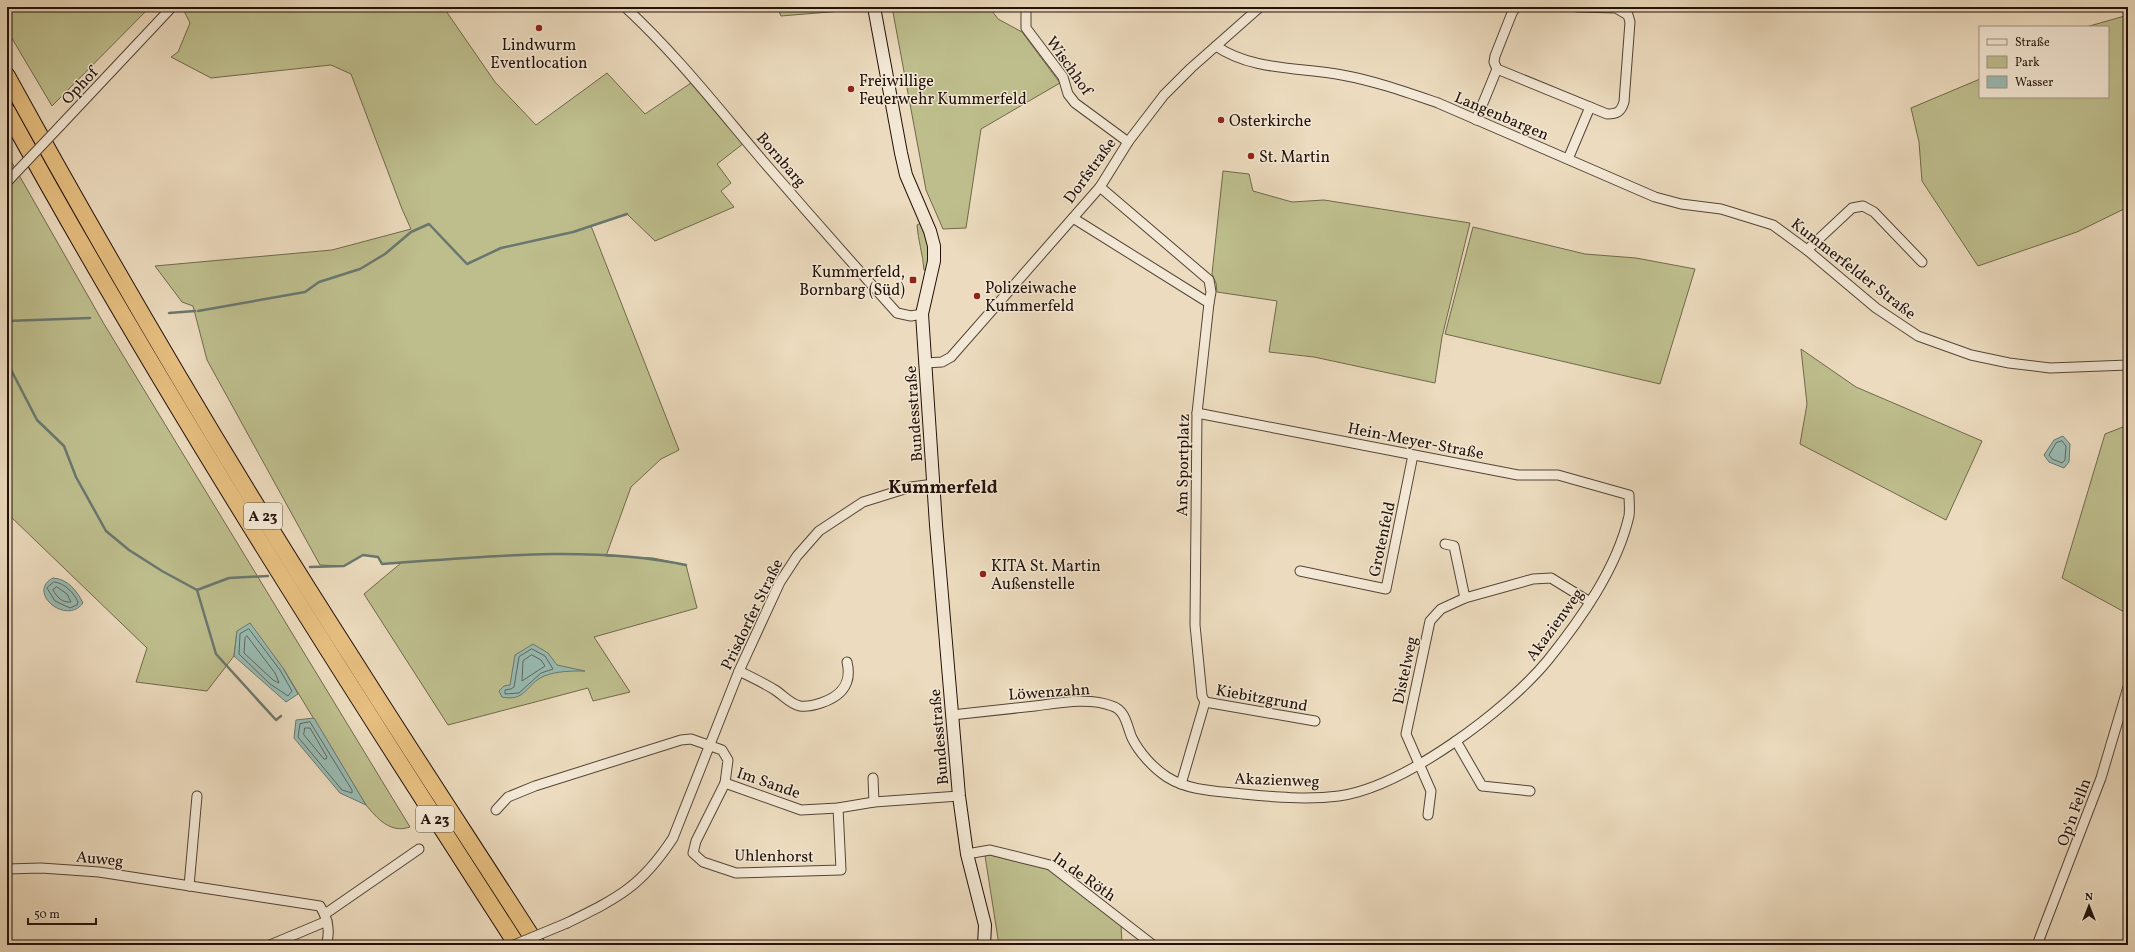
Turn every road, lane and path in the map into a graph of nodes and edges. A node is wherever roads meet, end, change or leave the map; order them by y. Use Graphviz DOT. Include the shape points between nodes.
graph roads {
  1 [pos="172,7"];
  2 [pos="626,7"];
  3 [pos="874,7"];
  4 [pos="1026,7"];
  5 [pos="1260,7"];
  6 [pos="1516,7"];
  7 [pos="1577,7"];
  8 [pos="1216,46"];
  9 [pos="1497,69"];
  10 [pos="7,76"];
  11 [pos="1590,108"];
  12 [pos="7,111"];
  13 [pos="1476,120"];
  14 [pos="1128,142"];
  15 [pos="1568,159"];
  16 [pos="7,182"];
  17 [pos="1100,187"];
  18 [pos="1073,218"];
  19 [pos="1773,225"];
  20 [pos="1807,250"];
  21 [pos="1922,262"];
  22 [pos="1209,303"];
  23 [pos="922,314"];
  24 [pos="926,363"];
  25 [pos="2128,364"];
  26 [pos="1196,413"];
  27 [pos="1413,455"];
  28 [pos="934,484"];
  29 [pos="1629,495"];
  30 [pos="1454,546"];
  31 [pos="1300,571"];
  32 [pos="1465,598"];
  33 [pos="1590,602"];
  34 [pos="847,662"];
  35 [pos="739,671"];
  36 [pos="2128,687"];
  37 [pos="1205,702"];
  38 [pos="952,715"];
  39 [pos="1315,721"];
  40 [pos="1456,741"];
  41 [pos="711,745"];
  42 [pos="1419,765"];
  43 [pos="873,778"];
  44 [pos="725,783"];
  45 [pos="1182,784"];
  46 [pos="1530,792"];
  47 [pos="197,796"];
  48 [pos="959,796"];
  49 [pos="874,802"];
  50 [pos="838,808"];
  51 [pos="496,810"];
  52 [pos="1428,815"];
  53 [pos="419,849"];
  54 [pos="967,854"];
  55 [pos="7,869"];
  56 [pos="189,886"];
  57 [pos="326,918"];
  58 [pos="270,945"];
  59 [pos="326,945"];
  60 [pos="515,945"];
  61 [pos="537,945"];
  62 [pos="984,945"];
  63 [pos="1153,945"];
  64 [pos="2037,945"];
  1 -- 16 [label="street, Ophof, bridge"];
  2 -- 23 [label="street, Bornbarg" via="706,92 762,160 897,313 911,316"];
  3 -- 23 [label="street, Bundesstraße" via="901,153 908,180 934,246 934,261"];
  4 -- 14 [label="street, Wischhof" via="1026,28 1063,77 1068,94 1075,103"];
  5 -- 8 [label="street, Dorfstraße"];
  6 -- 9 [label="street" via="1495,56"];
  7 -- 11 [label="street" via="1616,8 1628,15 1630,22 1622,109 1615,114 1606,114"];
  8 -- 13 [label="street, Langenbargen" via="1250,61 1277,68 1340,74 1376,82"];
  8 -- 14 [label="street, Dorfstraße" via="1164,94"];
  9 -- 11 [label="street"];
  9 -- 13 [label="street"];
  10 -- 61 [label="highway, A 23" via="168,359 270,528"];
  11 -- 15 [label="street"];
  12 -- 60 [label="highway, A 23" via="153,366 264,550"];
  13 -- 15 [label="street, Langenbargen"];
  14 -- 17 [label="street, Dorfstraße"];
  15 -- 19 [label="street, Langenbargen" via="1655,197 1681,204 1721,209"];
  17 -- 18 [label="street, Dorfstraße"];
  17 -- 22 [label="street, Am Sportplatz" via="1209,280"];
  18 -- 22 [label="street"];
  18 -- 24 [label="street, Dorfstraße" via="951,357 942,362"];
  19 -- 20 [label="street, Kummerfelder Straße"];
  20 -- 21 [label="street" via="1852,208 1863,206 1874,212"];
  20 -- 25 [label="street, Kummerfelder Straße" via="1876,308 1918,336 1964,352 2009,363 2050,368"];
  22 -- 26 [label="street, Am Sportplatz"];
  23 -- 24 [label="street, Bundesstraße"];
  24 -- 28 [label="street, Bundesstraße"];
  26 -- 27 [label="street, Hein-Meyer-Straße"];
  26 -- 37 [label="street, Am Sportplatz" via="1195,625 1202,696"];
  27 -- 29 [label="street, Hein-Meyer-Straße" via="1518,475 1558,475"];
  27 -- 31 [label="street, Grotenfeld" via="1386,589"];
  28 -- 35 [label="street, Prisdorfer Straße" via="911,487 863,502 819,531 797,556 780,582"];
  28 -- 38 [label="street, Bundesstraße"];
  29 -- 33 [label="street, Akazienweg" via="1629,515 1610,567"];
  30 -- 32 [label="street"];
  32 -- 33 [label="street, Distelweg" via="1533,579 1551,578"];
  32 -- 42 [label="street, Distelweg" via="1441,609 1430,621 1406,734"];
  33 -- 40 [label="street, Akazienweg" via="1536,675"];
  34 -- 35 [label="street" via="849,674 841,693 811,706 792,703"];
  35 -- 41 [label="street, Prisdorfer Straße"];
  36 -- 64 [label="street, Op'n Felln" via="2101,778"];
  37 -- 39 [label="street, Kiebitzgrund"];
  37 -- 45 [label="street, Am Sportplatz"];
  38 -- 45 [label="street, Löwenzahn" via="1062,703 1098,702 1116,707 1125,717 1132,739 1150,763 1166,776"];
  38 -- 48 [label="street, Bundesstraße"];
  40 -- 42 [label="street, Akazienweg"];
  40 -- 46 [label="street" via="1482,786"];
  41 -- 44 [label="street, Im Sande" via="722,750 728,760"];
  41 -- 51 [label="street" via="691,739 681,740 535,786 508,797"];
  41 -- 60 [label="street, Prisdorfer Straße, bridge" via="673,838 657,863 639,882 614,900"];
  42 -- 45 [label="street, Akazienweg" via="1377,786 1340,796 1292,798 1204,790"];
  42 -- 52 [label="street, Distelweg" via="1431,791"];
  43 -- 49 [label="street"];
  44 -- 50 [label="street, Im Sande" via="800,810"];
  44 -- 50 [label="street, Uhlenhorst" via="696,840 693,853 703,862 736,873 841,870"];
  47 -- 56 [label="street"];
  48 -- 49 [label="street, Im Sande"];
  48 -- 54 [label="street, Bundesstraße"];
  49 -- 50 [label="street, Im Sande"];
  53 -- 57 [label="street"];
  54 -- 62 [label="street, Bundesstraße" via="985,924"];
  54 -- 63 [label="street, In de Röth" via="990,850 1050,865"];
  55 -- 56 [label="street, Auweg" via="41,868 99,872"];
  56 -- 57 [label="street, Auweg" via="320,906"];
  57 -- 58 [label="street"];
  57 -- 59 [label="street" via="330,934"];
}
